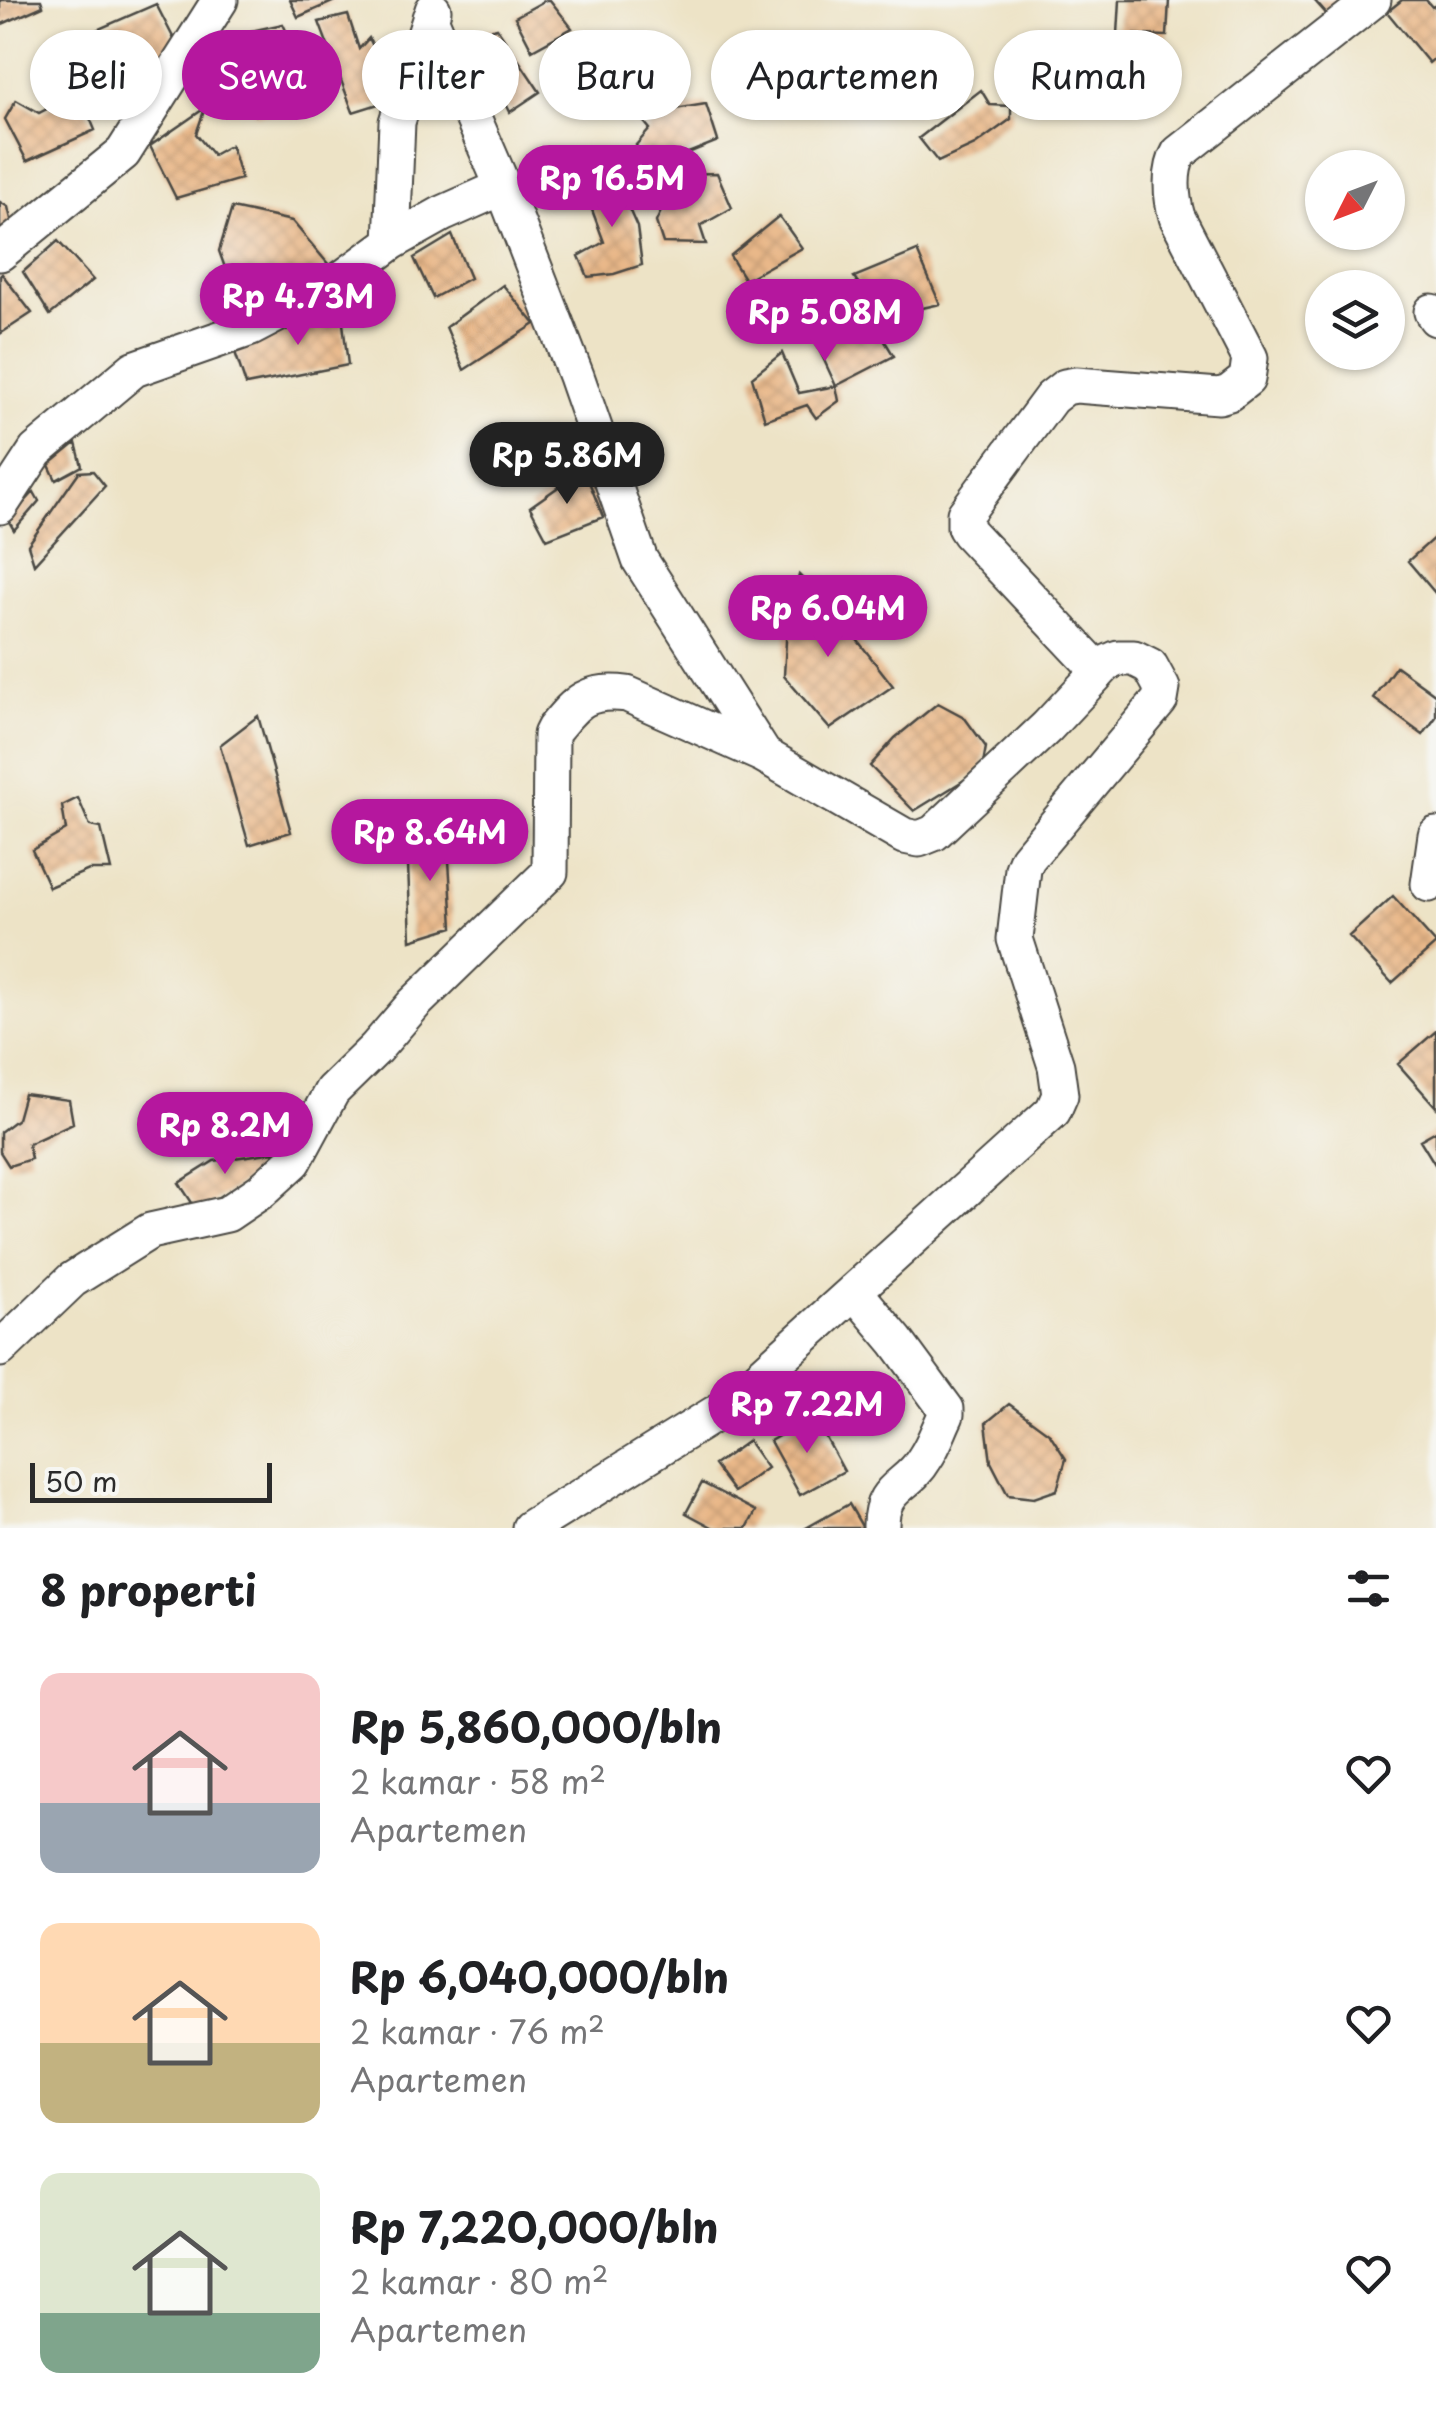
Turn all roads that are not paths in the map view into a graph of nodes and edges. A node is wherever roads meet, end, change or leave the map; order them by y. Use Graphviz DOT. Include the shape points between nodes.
graph roads {
  1 [pos="220,0"];
  2 [pos="1374,0"];
  3 [pos="433,9"];
  4 [pos="503,188"];
  5 [pos="392,242"];
  6 [pos="0,253"];
  7 [pos="0,506"];
  8 [pos="1098,670"];
  9 [pos="764,755"];
  10 [pos="1436,836"];
  11 [pos="1429,884"];
  12 [pos="854,1291"];
  13 [pos="0,1348"];
  14 [pos="530,1528"];
  15 [pos="881,1528"];
  1 -- 6 [label="street" via="123,153"];
  2 -- 8 [label="street" via="1179,152 1172,166 1174,209 1250,358 1247,378 1219,396 1065,387 965,514 969,533"];
  3 -- 4 [label="street"];
  3 -- 5 [label="street" via="397,122"];
  4 -- 5 [label="street"];
  4 -- 9 [label="street" via="640,560"];
  5 -- 7 [label="street" via="335,284 250,328 134,369 36,450"];
  8 -- 9 [label="street" via="1047,727 925,838 904,836"];
  8 -- 12 [label="street" via="1118,658 1134,658 1150,666 1163,694 1023,869 1016,943 1056,1066 1057,1106"];
  9 -- 13 [label="street" via="627,694 578,701 551,735 550,872 332,1090 294,1161 228,1214 150,1230 72,1280"];
  10 -- 11 [label="street"];
  12 -- 14 [label="street" via="726,1407"];
  12 -- 15 [label="street" via="946,1409 925,1460 885,1499"];
}
